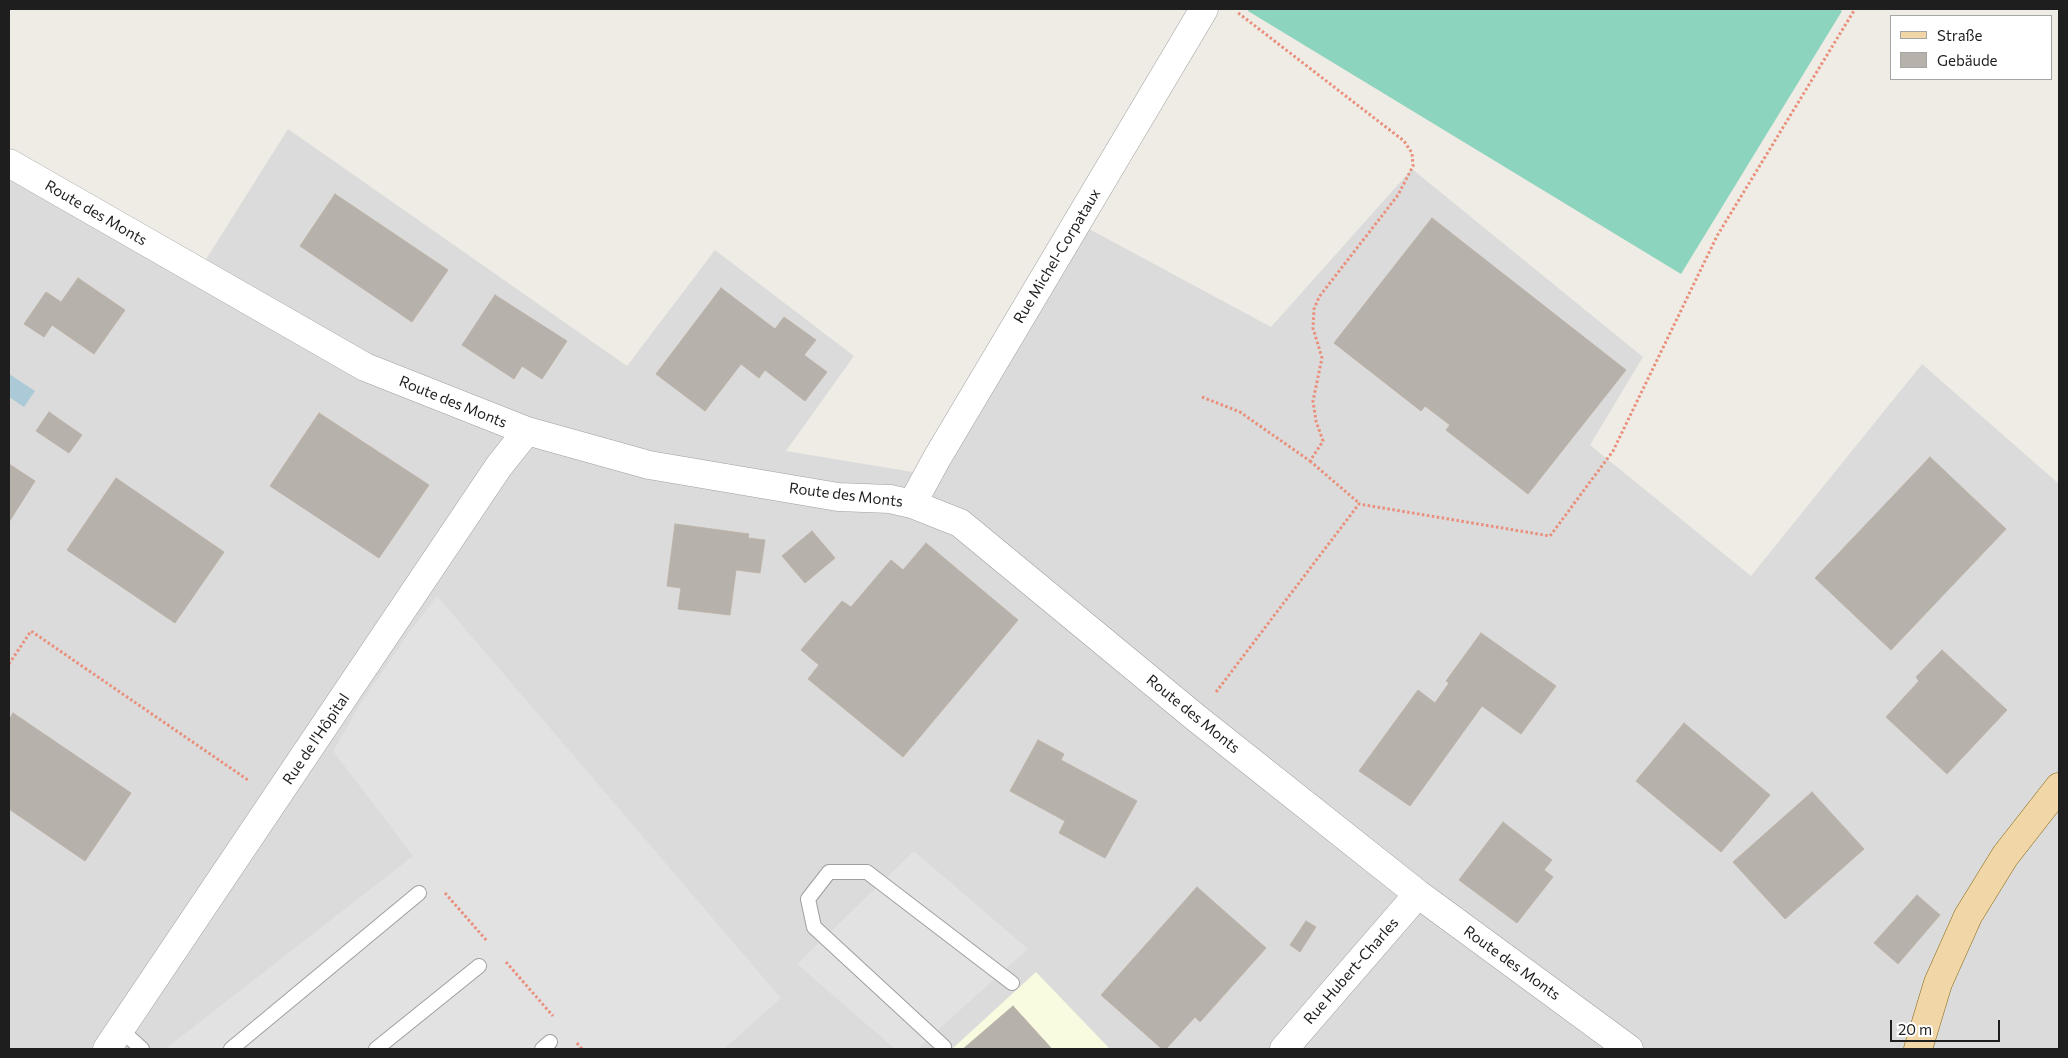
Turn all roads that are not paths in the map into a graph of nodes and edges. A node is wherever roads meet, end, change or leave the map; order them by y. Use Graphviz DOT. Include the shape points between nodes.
graph roads {
  1 [pos="1204,9"];
  2 [pos="9,163"];
  3 [pos="527,431"];
  4 [pos="912,504"];
  5 [pos="2059,787"];
  6 [pos="419,893"];
  7 [pos="1418,894"];
  8 [pos="478,966"];
  9 [pos="1012,983"];
  10 [pos="114,1039"];
  11 [pos="944,1047"];
  12 [pos="142,1049"];
  13 [pos="231,1049"];
  14 [pos="376,1049"];
  15 [pos="1284,1049"];
  16 [pos="1629,1049"];
  17 [pos="1918,1049"];
  1 -- 4 [label="street, Rue Michel-Corpataux"];
  2 -- 3 [label="street, Route des Monts" via="365,367"];
  3 -- 4 [label="street, Route des Monts" via="650,465 838,497 890,499"];
  3 -- 10 [label="street, Rue de l'Hôpital" via="499,466"];
  4 -- 7 [label="street, Route des Monts" via="960,523 1195,717"];
  5 -- 17 [label="main road" via="2005,856 1968,916 1938,983"];
  6 -- 13 [label="lane"];
  7 -- 15 [label="street, Rue Hubert-Charles"];
  7 -- 16 [label="street, Route des Monts"];
  8 -- 14 [label="lane"];
  9 -- 11 [label="lane" via="867,872 829,872 808,899 814,928"];
  10 -- 12 [label="lane"];
}
